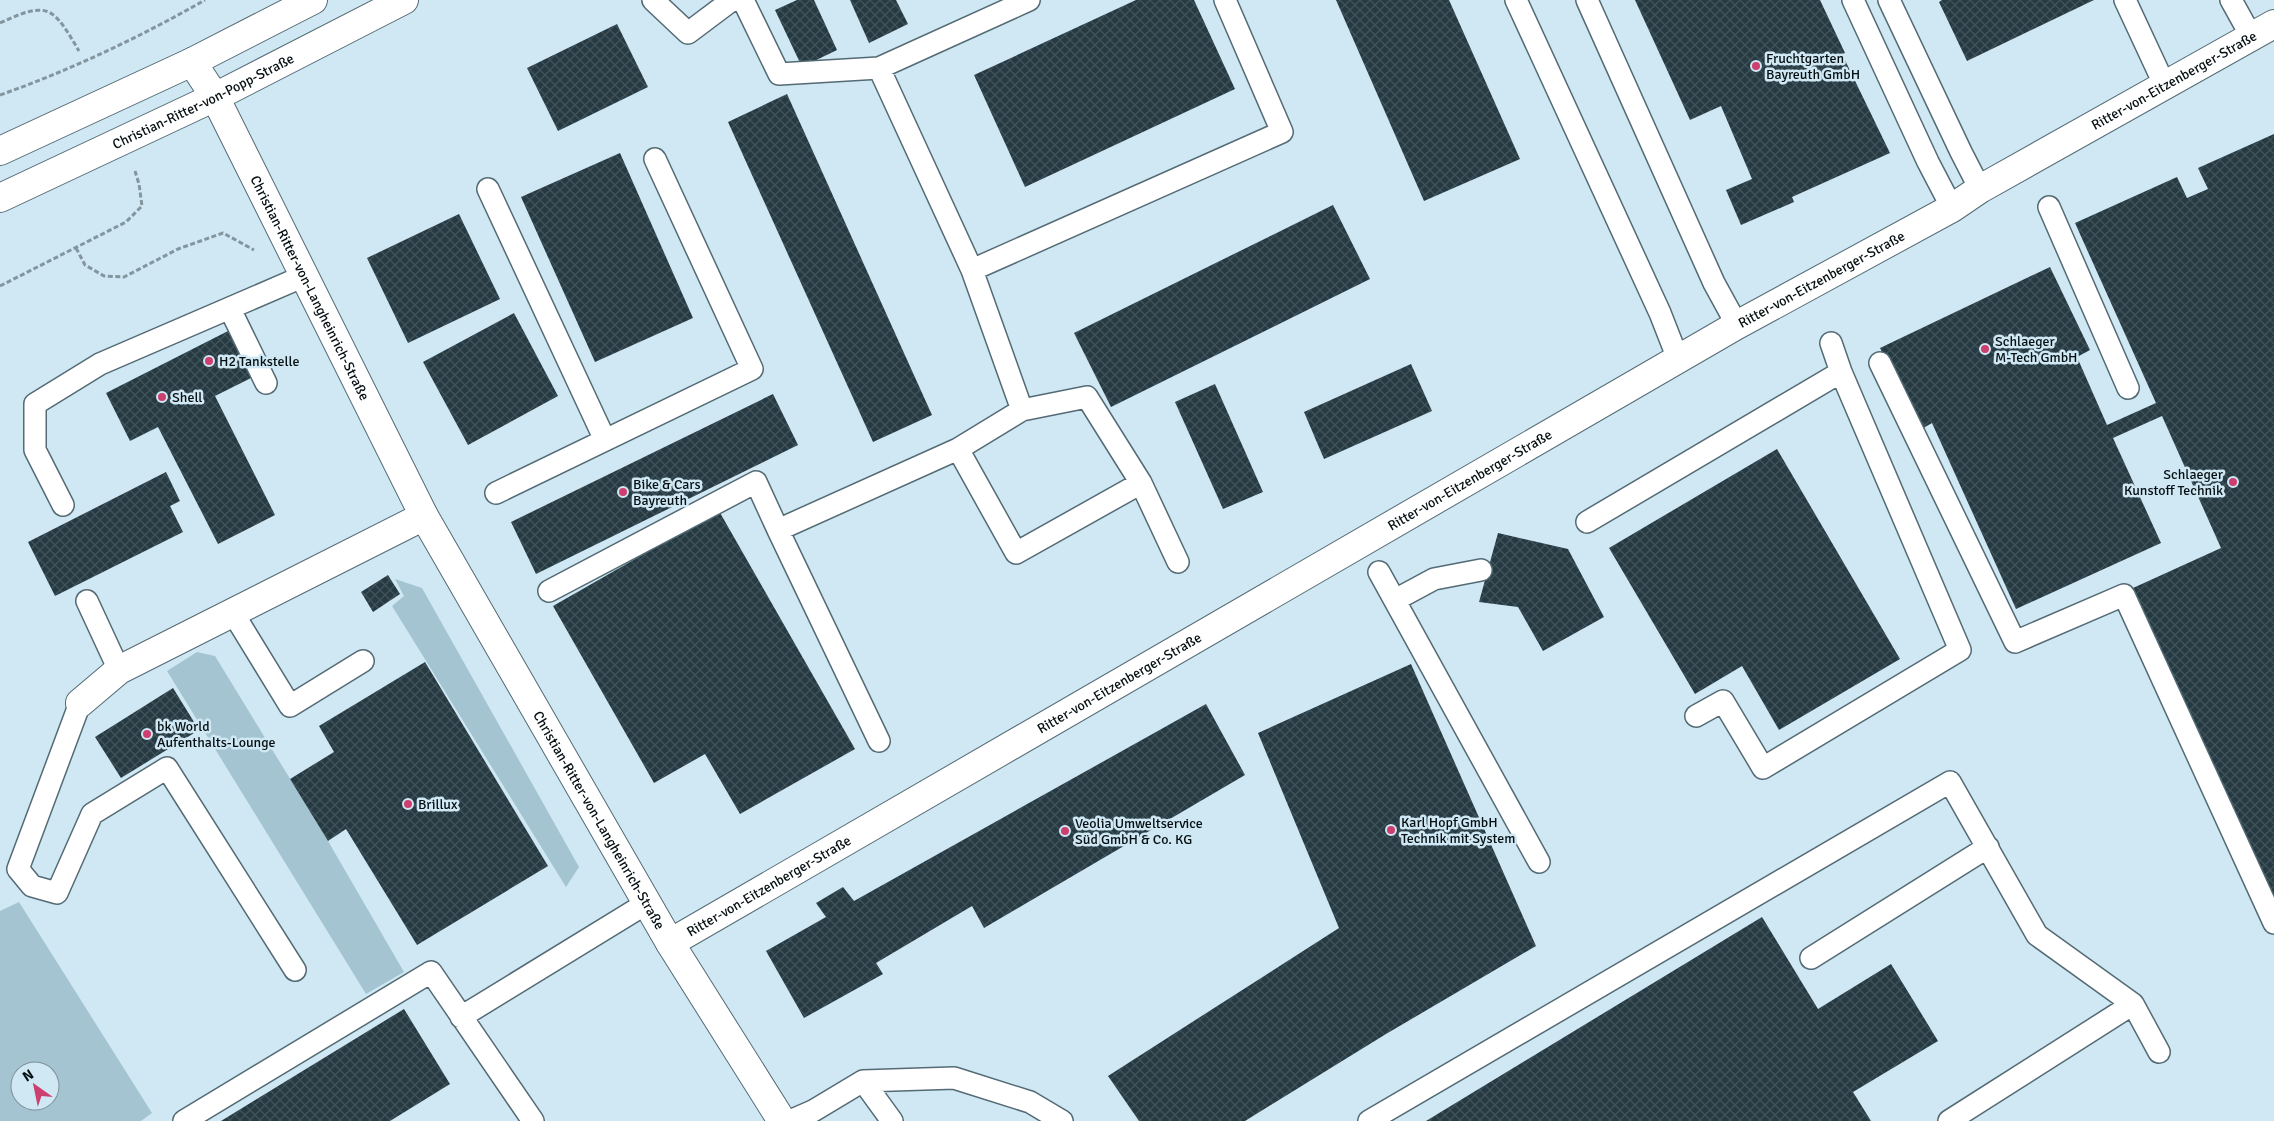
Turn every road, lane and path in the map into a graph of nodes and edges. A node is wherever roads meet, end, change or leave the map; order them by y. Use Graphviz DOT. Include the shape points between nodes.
graph roads {
  1 [pos="205,0"];
  2 [pos="314,0"];
  3 [pos="404,0"];
  4 [pos="652,0"];
  5 [pos="732,0"];
  6 [pos="743,0"];
  7 [pos="1029,0"];
  8 [pos="1225,0"];
  9 [pos="1516,0"];
  10 [pos="1587,0"];
  11 [pos="1853,0"];
  12 [pos="1889,0"];
  13 [pos="2125,0"];
  14 [pos="2231,0"];
  15 [pos="0,23"];
  16 [pos="2263,30"];
  17 [pos="78,51"];
  18 [pos="192,62"];
  19 [pos="879,68"];
  20 [pos="2165,86"];
  21 [pos="0,94"];
  22 [pos="215,97"];
  23 [pos="0,151"];
  24 [pos="655,158"];
  25 [pos="134,168"];
  26 [pos="488,189"];
  27 [pos="1980,189"];
  28 [pos="0,198"];
  29 [pos="2049,207"];
  30 [pos="1952,208"];
  31 [pos="285,239"];
  32 [pos="76,248"];
  33 [pos="972,270"];
  34 [pos="304,276"];
  35 [pos="0,286"];
  36 [pos="230,309"];
  37 [pos="1737,325"];
  38 [pos="1831,343"];
  39 [pos="1678,359"];
  40 [pos="1880,363"];
  41 [pos="1841,372"];
  42 [pos="266,383"];
  43 [pos="2128,388"];
  44 [pos="1022,410"];
  45 [pos="605,440"];
  46 [pos="958,449"];
  47 [pos="1140,483"];
  48 [pos="496,493"];
  49 [pos="63,505"];
  50 [pos="424,516"];
  51 [pos="1587,522"];
  52 [pos="778,530"];
  53 [pos="1178,562"];
  54 [pos="1481,570"];
  55 [pos="1379,572"];
  56 [pos="548,591"];
  57 [pos="1395,600"];
  58 [pos="87,601"];
  59 [pos="233,613"];
  60 [pos="363,661"];
  61 [pos="119,670"];
  62 [pos="80,702"];
  63 [pos="1696,716"];
  64 [pos="879,741"];
  65 [pos="1988,847"];
  66 [pos="1539,862"];
  67 [pos="647,903"];
  68 [pos="2274,924"];
  69 [pos="670,943"];
  70 [pos="1811,958"];
  71 [pos="295,970"];
  72 [pos="2133,1004"];
  73 [pos="461,1017"];
  74 [pos="2160,1052"];
  75 [pos="863,1081"];
  76 [pos="184,1121"];
  77 [pos="533,1121"];
  78 [pos="782,1121"];
  79 [pos="790,1121"];
  80 [pos="892,1121"];
  81 [pos="1062,1121"];
  82 [pos="1369,1121"];
  83 [pos="1948,1121"];
  1 -- 21 [label="path" via="164,23 42,80"];
  2 -- 18 [label="street"];
  3 -- 22 [label="street, Christian-Ritter-von-Popp-Straße"];
  4 -- 5 [label="lane" via="688,33"];
  6 -- 19 [label="lane" via="779,74"];
  7 -- 19 [label="lane"];
  8 -- 33 [label="lane" via="1282,132"];
  9 -- 39 [label="lane" via="1660,313"];
  10 -- 37 [label="lane" via="1714,283"];
  11 -- 30 [label="lane"];
  12 -- 27 [label="lane"];
  13 -- 20 [label="lane"];
  14 -- 16 [label="lane"];
  15 -- 17 [label="path" via="22,11 35,8 49,10 60,18"];
  16 -- 20 [label="street, Ritter-von-Eitzenberger-Straße"];
  18 -- 22 [label="street, Christian-Ritter-von-Langheinrich-Straße"];
  18 -- 23 [label="street"];
  19 -- 33 [label="lane"];
  20 -- 27 [label="street, Ritter-von-Eitzenberger-Straße"];
  22 -- 28 [label="street, Christian-Ritter-von-Popp-Straße"];
  22 -- 31 [label="street, Christian-Ritter-von-Langheinrich-Straße"];
  24 -- 45 [label="lane" via="752,369"];
  25 -- 32 [label="path" via="140,184 142,206 126,222"];
  26 -- 45 [label="lane"];
  27 -- 30 [label="street, Ritter-von-Eitzenberger-Straße"];
  29 -- 43 [label="lane"];
  30 -- 37 [label="street, Ritter-von-Eitzenberger-Straße"];
  31 -- 32 [label="path" via="256,251 223,234 178,249 124,277 104,276 85,265"];
  31 -- 34 [label="street, Christian-Ritter-von-Langheinrich-Straße"];
  32 -- 35 [label="path"];
  33 -- 44 [label="lane"];
  34 -- 36 [label="lane"];
  34 -- 50 [label="street, Christian-Ritter-von-Langheinrich-Straße"];
  36 -- 42 [label="lane"];
  36 -- 49 [label="lane" via="100,364 35,404 35,450"];
  37 -- 39 [label="street, Ritter-von-Eitzenberger-Straße"];
  38 -- 41 [label="lane"];
  39 -- 69 [label="street, Ritter-von-Eitzenberger-Straße"];
  40 -- 68 [label="lane" via="2015,642 2124,596"];
  41 -- 51 [label="lane"];
  41 -- 63 [label="lane" via="1960,650 1763,768 1723,701"];
  44 -- 46 [label="lane"];
  44 -- 47 [label="lane" via="1087,397"];
  45 -- 48 [label="lane"];
  46 -- 47 [label="lane" via="1016,553"];
  46 -- 52 [label="lane"];
  47 -- 53 [label="lane"];
  50 -- 59 [label="street"];
  50 -- 67 [label="street, Christian-Ritter-von-Langheinrich-Straße"];
  52 -- 56 [label="lane" via="756,482"];
  52 -- 64 [label="lane"];
  54 -- 57 [label="lane" via="1434,579"];
  55 -- 57 [label="lane"];
  57 -- 66 [label="lane"];
  58 -- 61 [label="lane"];
  59 -- 60 [label="lane" via="290,706"];
  59 -- 61 [label="street"];
  61 -- 62 [label="street"];
  62 -- 71 [label="lane" via="18,868 32,886 57,893 92,814 167,768"];
  65 -- 70 [label="lane"];
  65 -- 72 [label="lane" via="2037,935"];
  65 -- 82 [label="lane" via="1950,782"];
  67 -- 69 [label="street, Christian-Ritter-von-Langheinrich-Straße"];
  67 -- 73 [label="lane"];
  69 -- 78 [label="street, Christian-Ritter-von-Langheinrich-Straße"];
  72 -- 74 [label="lane"];
  72 -- 83 [label="lane"];
  73 -- 76 [label="lane" via="430,972"];
  73 -- 77 [label="lane"];
  75 -- 79 [label="lane"];
  75 -- 80 [label="lane"];
  75 -- 81 [label="lane" via="954,1078 1030,1102"];
}
